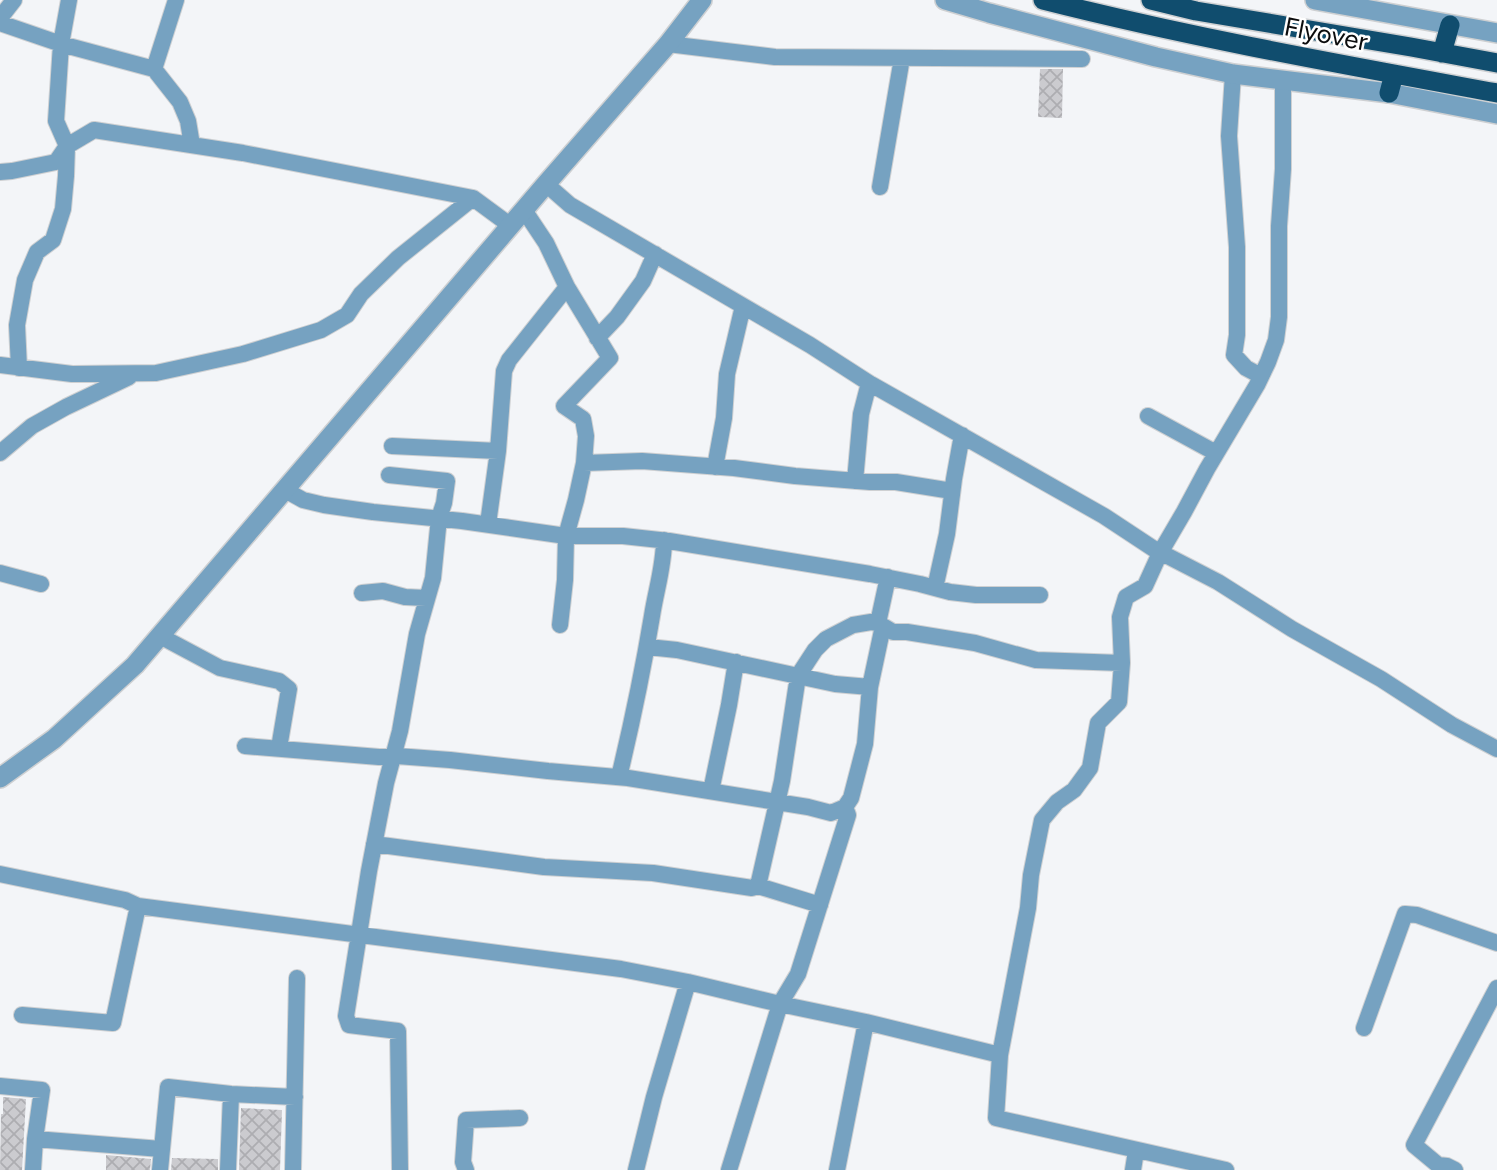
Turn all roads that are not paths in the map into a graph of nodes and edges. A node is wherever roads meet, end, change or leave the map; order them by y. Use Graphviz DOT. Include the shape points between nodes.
graph roads {
  1 [pos="14,0"];
  2 [pos="69,0"];
  3 [pos="176,0"];
  4 [pos="702,0"];
  5 [pos="945,0"];
  6 [pos="1043,0"];
  7 [pos="1151,0"];
  8 [pos="1315,0"];
  9 [pos="0,18"];
  10 [pos="0,23"];
  11 [pos="1450,24"];
  12 [pos="1497,33"];
  13 [pos="61,44"];
  14 [pos="668,44"];
  15 [pos="1442,53"];
  16 [pos="902,58"];
  17 [pos="1082,59"];
  18 [pos="1497,64"];
  19 [pos="154,69"];
  20 [pos="1233,75"];
  21 [pos="1283,80"];
  22 [pos="1391,84"];
  23 [pos="1497,93"];
  24 [pos="1497,114"];
  25 [pos="192,145"];
  26 [pos="66,146"];
  27 [pos="0,172"];
  28 [pos="546,184"];
  29 [pos="880,187"];
  30 [pos="473,198"];
  31 [pos="524,210"];
  32 [pos="511,226"];
  33 [pos="655,254"];
  34 [pos="567,287"];
  35 [pos="743,306"];
  36 [pos="597,338"];
  37 [pos="0,365"];
  38 [pos="19,368"];
  39 [pos="138,373"];
  40 [pos="1261,376"];
  41 [pos="869,383"];
  42 [pos="1148,416"];
  43 [pos="962,435"];
  44 [pos="392,446"];
  45 [pos="498,451"];
  46 [pos="0,453"];
  47 [pos="1216,453"];
  48 [pos="584,464"];
  49 [pos="715,467"];
  50 [pos="389,474"];
  51 [pos="855,481"];
  52 [pos="285,490"];
  53 [pos="952,491"];
  54 [pos="439,518"];
  55 [pos="488,524"];
  56 [pos="566,536"];
  57 [pos="664,540"];
  58 [pos="1160,552"];
  59 [pos="0,573"];
  60 [pos="887,577"];
  61 [pos="41,584"];
  62 [pos="935,588"];
  63 [pos="362,593"];
  64 [pos="1040,595"];
  65 [pos="426,598"];
  66 [pos="560,625"];
  67 [pos="881,625"];
  68 [pos="160,636"];
  69 [pos="648,646"];
  70 [pos="736,662"];
  71 [pos="1122,663"];
  72 [pos="798,676"];
  73 [pos="870,687"];
  74 [pos="244,746"];
  75 [pos="279,748"];
  76 [pos="1497,749"];
  77 [pos="392,758"];
  78 [pos="619,777"];
  79 [pos="0,778"];
  80 [pos="711,791"];
  81 [pos="776,802"];
  82 [pos="845,807"];
  83 [pos="374,844"];
  84 [pos="0,874"];
  85 [pos="758,886"];
  86 [pos="820,905"];
  87 [pos="138,906"];
  88 [pos="358,935"];
  89 [pos="1497,943"];
  90 [pos="297,978"];
  91 [pos="688,982"];
  92 [pos="1497,988"];
  93 [pos="780,1004"];
  94 [pos="22,1015"];
  95 [pos="866,1022"];
  96 [pos="1364,1028"];
  97 [pos="1000,1055"];
  98 [pos="0,1086"];
  99 [pos="231,1094"];
  100 [pos="296,1097"];
  101 [pos="520,1118"];
  102 [pos="35,1139"];
  103 [pos="161,1149"];
  104 [pos="1136,1151"];
  105 [pos="33,1170"];
  106 [pos="160,1170"];
  107 [pos="228,1170"];
  108 [pos="293,1170"];
  109 [pos="400,1170"];
  110 [pos="466,1170"];
  111 [pos="636,1170"];
  112 [pos="729,1170"];
  113 [pos="837,1170"];
  114 [pos="1132,1170"];
  115 [pos="1226,1170"];
  116 [pos="1455,1170"];
  1 -- 9 [label="street"];
  2 -- 13 [label="street"];
  3 -- 19 [label="street"];
  4 -- 14 [label="street"];
  5 -- 20 [label="street"];
  6 -- 22 [label="highway, Flyover" via="1282,52"];
  7 -- 15 [label="highway, Flyover"];
  8 -- 11 [label="street"];
  10 -- 13 [label="street"];
  11 -- 12 [label="street"];
  11 -- 15 [label="highway"];
  13 -- 19 [label="street"];
  13 -- 26 [label="street" via="56,121"];
  14 -- 16 [label="street" via="775,57"];
  14 -- 28 [label="street"];
  15 -- 18 [label="highway, Flyover"];
  16 -- 17 [label="street"];
  16 -- 29 [label="street"];
  19 -- 25 [label="street" via="180,102"];
  20 -- 21 [label="street"];
  20 -- 40 [label="street" via="1229,136 1237,247 1234,355"];
  21 -- 22 [label="street"];
  21 -- 40 [label="street" via="1279,317 1276,340"];
  22 -- 23 [label="highway, Flyover"];
  22 -- 24 [label="street"];
  25 -- 26 [label="street" via="94,130"];
  25 -- 30 [label="street"];
  26 -- 27 [label="street" via="56,162"];
  26 -- 38 [label="street" via="59,223 53,240 37,252 25,280 17,326"];
  28 -- 31 [label="street"];
  28 -- 33 [label="street" via="569,205"];
  30 -- 32 [label="street"];
  30 -- 39 [label="street" via="398,258 361,294 347,315 321,330 243,354"];
  31 -- 32 [label="street"];
  31 -- 34 [label="street"];
  32 -- 52 [label="street"];
  33 -- 35 [label="street"];
  33 -- 36 [label="street" via="643,281"];
  34 -- 36 [label="street"];
  34 -- 45 [label="street" via="509,360"];
  35 -- 41 [label="street"];
  35 -- 49 [label="street" via="727,374"];
  36 -- 48 [label="street" via="610,358 565,406 583,419"];
  37 -- 38 [label="street"];
  38 -- 39 [label="street" via="72,374"];
  39 -- 46 [label="street" via="32,426"];
  40 -- 47 [label="street"];
  41 -- 43 [label="street"];
  41 -- 51 [label="street" via="861,414"];
  42 -- 47 [label="street"];
  43 -- 53 [label="street"];
  43 -- 58 [label="street"];
  44 -- 45 [label="street"];
  45 -- 55 [label="street"];
  47 -- 58 [label="street"];
  48 -- 49 [label="street" via="642,461"];
  48 -- 56 [label="street"];
  49 -- 51 [label="street"];
  50 -- 54 [label="street" via="447,481"];
  51 -- 53 [label="street"];
  52 -- 54 [label="street" via="324,505"];
  52 -- 68 [label="street"];
  53 -- 62 [label="street"];
  54 -- 55 [label="street"];
  54 -- 65 [label="street" via="433,578"];
  55 -- 56 [label="street"];
  56 -- 57 [label="street"];
  56 -- 66 [label="street"];
  57 -- 60 [label="street"];
  57 -- 69 [label="street"];
  58 -- 71 [label="street" via="1146,586 1126,597 1120,617"];
  58 -- 76 [label="street"];
  59 -- 61 [label="street"];
  60 -- 62 [label="street"];
  60 -- 67 [label="street"];
  62 -- 64 [label="street" via="976,595"];
  63 -- 65 [label="street" via="383,590"];
  65 -- 77 [label="street"];
  67 -- 71 [label="street" via="893,632 975,643 1036,660"];
  67 -- 72 [label="street" via="853,625 826,639"];
  67 -- 73 [label="street"];
  68 -- 75 [label="street" via="220,668 279,681 289,689"];
  68 -- 79 [label="street" via="54,739"];
  69 -- 70 [label="street"];
  69 -- 78 [label="street"];
  70 -- 72 [label="street"];
  70 -- 80 [label="street"];
  71 -- 97 [label="street" via="1119,702 1098,723 1090,768 1042,820"];
  72 -- 73 [label="street"];
  72 -- 81 [label="street"];
  73 -- 82 [label="street" via="865,744"];
  74 -- 75 [label="street"];
  75 -- 77 [label="street"];
  77 -- 78 [label="street"];
  77 -- 83 [label="street"];
  78 -- 80 [label="street"];
  80 -- 81 [label="street"];
  81 -- 82 [label="street" via="831,813"];
  81 -- 85 [label="street"];
  82 -- 86 [label="street" via="848,816"];
  83 -- 85 [label="street" via="544,867 653,873"];
  83 -- 88 [label="street"];
  84 -- 87 [label="street"];
  85 -- 86 [label="street"];
  86 -- 93 [label="street" via="798,974"];
  87 -- 88 [label="street"];
  87 -- 94 [label="street" via="113,1023"];
  88 -- 91 [label="street"];
  88 -- 109 [label="street" via="346,1016 349,1025 398,1031"];
  89 -- 96 [label="street" via="1405,914"];
  90 -- 100 [label="street"];
  91 -- 93 [label="street"];
  91 -- 111 [label="street"];
  92 -- 116 [label="street" via="1415,1145 1438,1165"];
  93 -- 95 [label="street"];
  93 -- 112 [label="street"];
  95 -- 97 [label="street"];
  95 -- 113 [label="street"];
  97 -- 104 [label="street" via="996,1118"];
  98 -- 102 [label="street" via="42,1090"];
  99 -- 100 [label="street"];
  99 -- 103 [label="street" via="168,1087"];
  99 -- 107 [label="street"];
  100 -- 108 [label="street"];
  101 -- 110 [label="street" via="466,1120"];
  102 -- 103 [label="street"];
  102 -- 105 [label="street"];
  103 -- 106 [label="street"];
  104 -- 114 [label="street"];
  104 -- 115 [label="street"];
}
